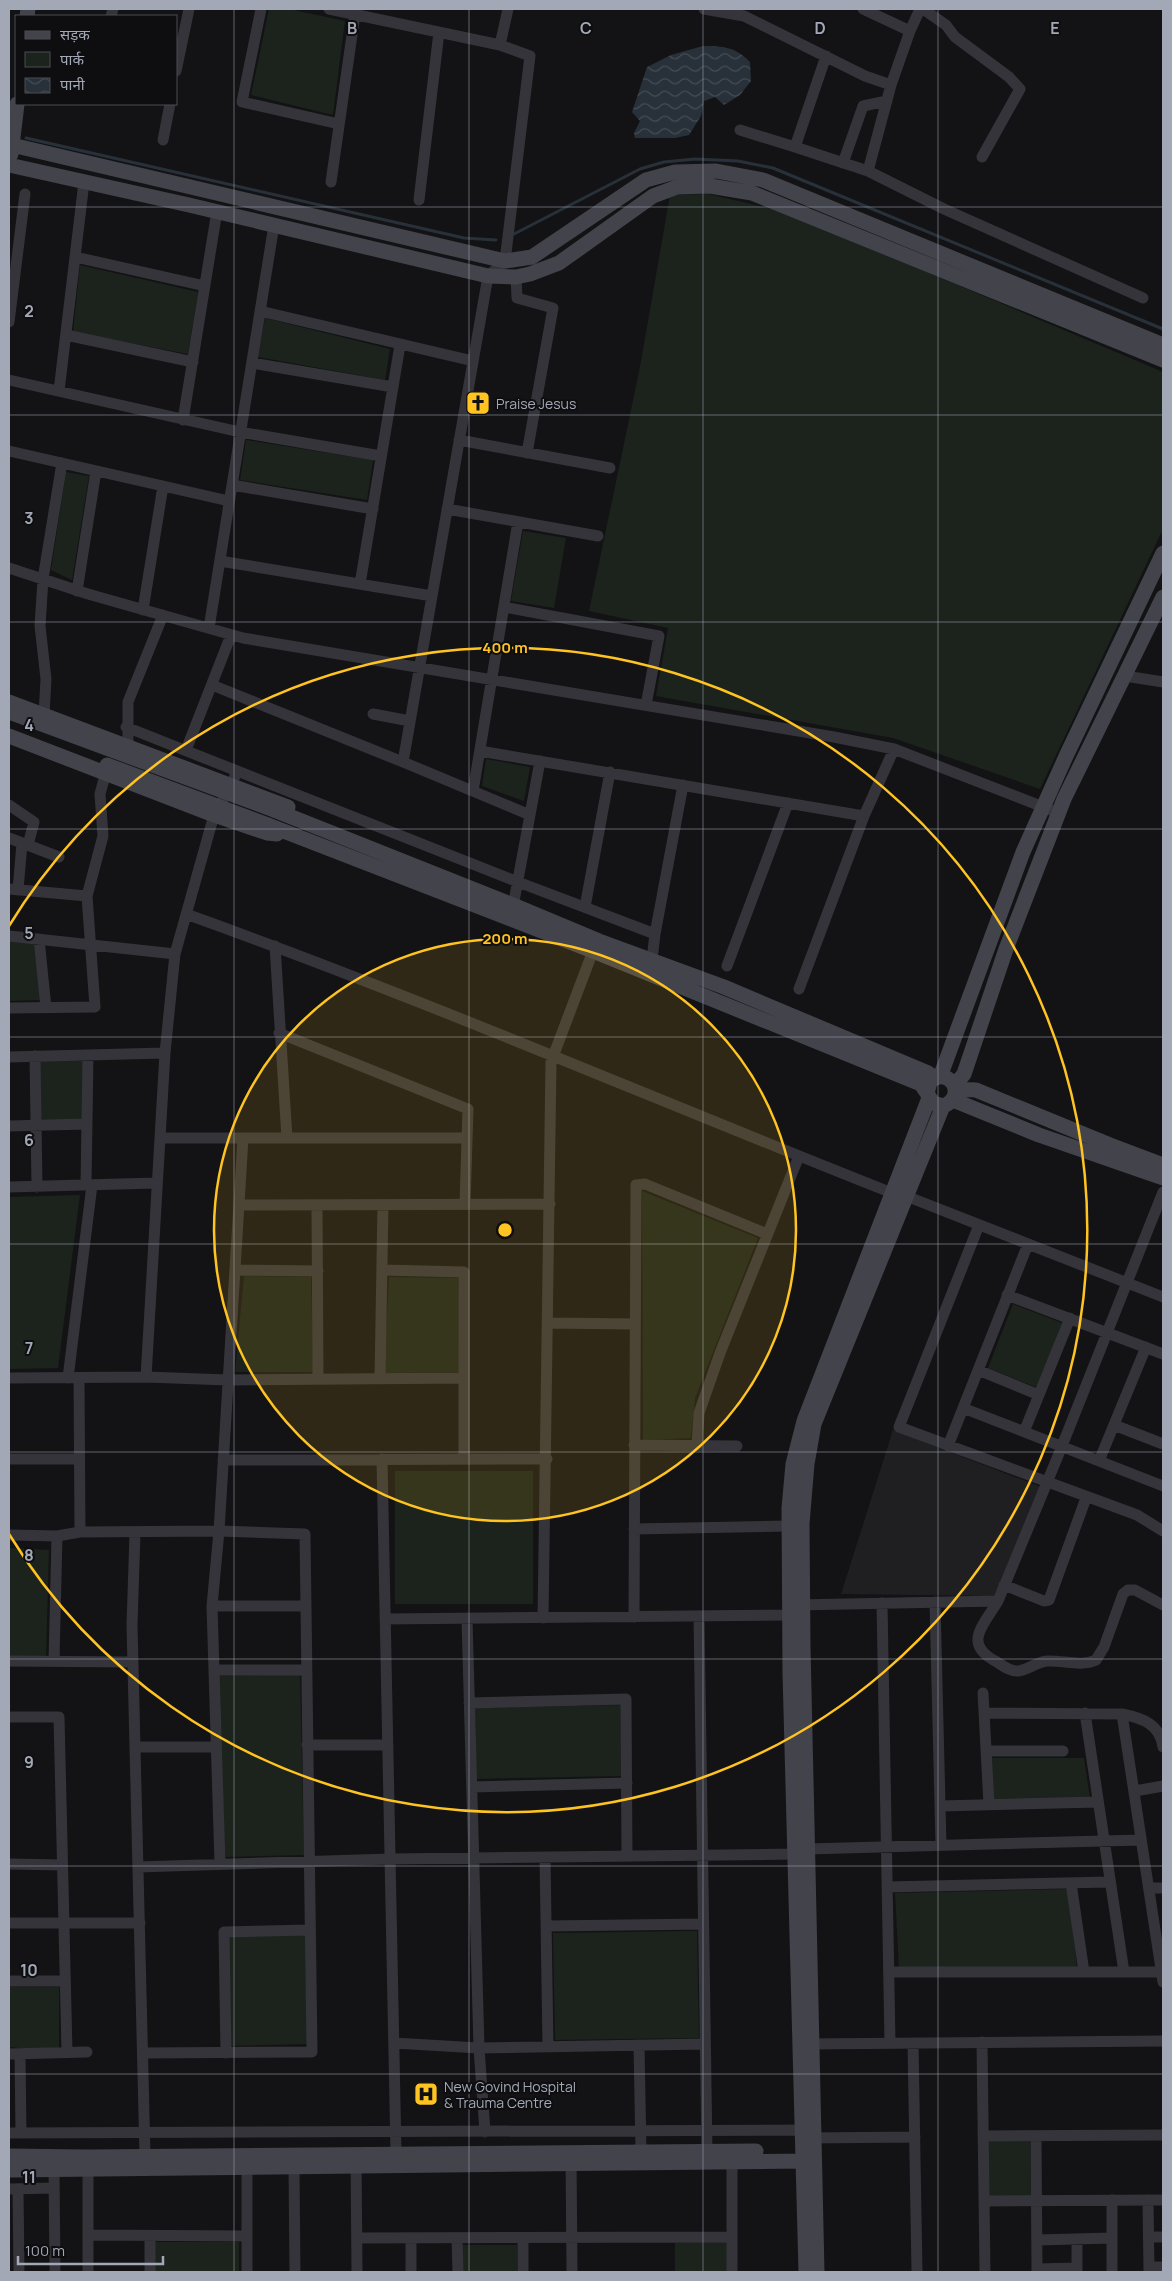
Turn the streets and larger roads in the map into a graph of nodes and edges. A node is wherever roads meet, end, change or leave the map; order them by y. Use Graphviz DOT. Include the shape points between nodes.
graph roads {
  1 [pos="189,9"];
  2 [pos="261,9"];
  3 [pos="328,9"];
  4 [pos="508,9"];
  5 [pos="704,9"];
  6 [pos="863,9"];
  7 [pos="922,9"];
  8 [pos="355,14"];
  9 [pos="910,31"];
  10 [pos="439,32"];
  11 [pos="500,45"];
  12 [pos="826,56"];
  13 [pos="178,61"];
  14 [pos="891,85"];
  15 [pos="887,101"];
  16 [pos="16,105"];
  17 [pos="170,105"];
  18 [pos="339,124"];
  19 [pos="740,130"];
  20 [pos="11,135"];
  21 [pos="163,140"];
  22 [pos="795,147"];
  23 [pos="982,157"];
  24 [pos="843,163"];
  25 [pos="9,165"];
  26 [pos="9,170"];
  27 [pos="868,171"];
  28 [pos="84,182"];
  29 [pos="331,182"];
  30 [pos="25,194"];
  31 [pos="419,200"];
  32 [pos="217,211"];
  33 [pos="274,225"];
  34 [pos="75,257"];
  35 [pos="505,261"];
  36 [pos="488,276"];
  37 [pos="516,276"];
  38 [pos="205,286"];
  39 [pos="1143,298"];
  40 [pos="260,311"];
  41 [pos="9,322"];
  42 [pos="66,336"];
  43 [pos="400,345"];
  44 [pos="1163,345"];
  45 [pos="1163,360"];
  46 [pos="473,361"];
  47 [pos="193,362"];
  48 [pos="252,363"];
  49 [pos="9,380"];
  50 [pos="393,388"];
  51 [pos="59,391"];
  52 [pos="183,420"];
  53 [pos="240,432"];
  54 [pos="459,440"];
  55 [pos="9,451"];
  56 [pos="527,452"];
  57 [pos="381,456"];
  58 [pos="62,463"];
  59 [pos="610,468"];
  60 [pos="96,471"];
  61 [pos="232,485"];
  62 [pos="163,486"];
  63 [pos="229,501"];
  64 [pos="373,509"];
  65 [pos="447,509"];
  66 [pos="518,522"];
  67 [pos="598,536"];
  68 [pos="1163,553"];
  69 [pos="220,561"];
  70 [pos="9,568"];
  71 [pos="43,579"];
  72 [pos="360,584"];
  73 [pos="77,591"];
  74 [pos="432,596"];
  75 [pos="1163,597"];
  76 [pos="504,607"];
  77 [pos="143,610"];
  78 [pos="163,616"];
  79 [pos="209,628"];
  80 [pos="231,634"];
  81 [pos="420,667"];
  82 [pos="1125,676"];
  83 [pos="492,679"];
  84 [pos="1163,682"];
  85 [pos="212,685"];
  86 [pos="9,702"];
  87 [pos="646,705"];
  88 [pos="9,712"];
  89 [pos="373,714"];
  90 [pos="44,715"];
  91 [pos="410,721"];
  92 [pos="9,726"];
  93 [pos="126,727"];
  94 [pos="9,736"];
  95 [pos="128,746"];
  96 [pos="894,749"];
  97 [pos="186,750"];
  98 [pos="480,751"];
  99 [pos="540,761"];
  100 [pos="404,762"];
  101 [pos="237,771"];
  102 [pos="106,772"];
  103 [pos="610,772"];
  104 [pos="683,785"];
  105 [pos="231,786"];
  106 [pos="473,791"];
  107 [pos="788,803"];
  108 [pos="9,805"];
  109 [pos="1044,806"];
  110 [pos="1059,813"];
  111 [pos="214,814"];
  112 [pos="530,816"];
  113 [pos="864,816"];
  114 [pos="311,825"];
  115 [pos="296,836"];
  116 [pos="9,838"];
  117 [pos="25,844"];
  118 [pos="60,856"];
  119 [pos="518,882"];
  120 [pos="14,890"];
  121 [pos="87,896"];
  122 [pos="585,907"];
  123 [pos="512,912"];
  124 [pos="186,914"];
  125 [pos="655,934"];
  126 [pos="9,936"];
  127 [pos="39,939"];
  128 [pos="91,945"];
  129 [pos="275,946"];
  130 [pos="593,950"];
  131 [pos="175,954"];
  132 [pos="727,966"];
  133 [pos="652,967"];
  134 [pos="799,989"];
  135 [pos="9,1008"];
  136 [pos="46,1008"];
  137 [pos="279,1033"];
  138 [pos="164,1053"];
  139 [pos="88,1055"];
  140 [pos="554,1055"];
  141 [pos="35,1056"];
  142 [pos="9,1057"];
  143 [pos="937,1077"];
  144 [pos="928,1095"];
  145 [pos="952,1095"];
  146 [pos="87,1124"];
  147 [pos="36,1125"];
  148 [pos="9,1126"];
  149 [pos="160,1138"];
  150 [pos="243,1138"];
  151 [pos="287,1138"];
  152 [pos="466,1138"];
  153 [pos="799,1156"];
  154 [pos="1163,1164"];
  155 [pos="1163,1178"];
  156 [pos="157,1183"];
  157 [pos="89,1185"];
  158 [pos="37,1187"];
  159 [pos="9,1188"];
  160 [pos="1163,1192"];
  161 [pos="899,1195"];
  162 [pos="465,1204"];
  163 [pos="550,1204"];
  164 [pos="317,1205"];
  165 [pos="384,1205"];
  166 [pos="240,1206"];
  167 [pos="979,1225"];
  168 [pos="767,1234"];
  169 [pos="1028,1244"];
  170 [pos="236,1270"];
  171 [pos="382,1270"];
  172 [pos="318,1271"];
  173 [pos="1127,1283"];
  174 [pos="1007,1295"];
  175 [pos="1163,1297"];
  176 [pos="1070,1318"];
  177 [pos="548,1323"];
  178 [pos="635,1324"];
  179 [pos="1107,1333"];
  180 [pos="1146,1347"];
  181 [pos="1163,1354"];
  182 [pos="978,1370"];
  183 [pos="146,1377"];
  184 [pos="9,1378"];
  185 [pos="73,1378"];
  186 [pos="380,1378"];
  187 [pos="464,1378"];
  188 [pos="318,1379"];
  189 [pos="228,1380"];
  190 [pos="1039,1395"];
  191 [pos="963,1408"];
  192 [pos="1114,1425"];
  193 [pos="1024,1432"];
  194 [pos="1163,1444"];
  195 [pos="634,1445"];
  196 [pos="697,1446"];
  197 [pos="737,1446"];
  198 [pos="948,1446"];
  199 [pos="1062,1446"];
  200 [pos="78,1459"];
  201 [pos="382,1459"];
  202 [pos="464,1459"];
  203 [pos="546,1459"];
  204 [pos="9,1460"];
  205 [pos="223,1460"];
  206 [pos="1099,1461"];
  207 [pos="799,1481"];
  208 [pos="1047,1483"];
  209 [pos="1163,1486"];
  210 [pos="1086,1498"];
  211 [pos="789,1526"];
  212 [pos="634,1529"];
  213 [pos="219,1531"];
  214 [pos="1163,1531"];
  215 [pos="80,1532"];
  216 [pos="135,1533"];
  217 [pos="9,1535"];
  218 [pos="57,1536"];
  219 [pos="1004,1585"];
  220 [pos="998,1600"];
  221 [pos="935,1602"];
  222 [pos="882,1603"];
  223 [pos="212,1606"];
  224 [pos="306,1606"];
  225 [pos="1163,1606"];
  226 [pos="796,1610"];
  227 [pos="699,1616"];
  228 [pos="634,1617"];
  229 [pos="467,1618"];
  230 [pos="543,1618"];
  231 [pos="385,1619"];
  232 [pos="9,1661"];
  233 [pos="54,1661"];
  234 [pos="133,1662"];
  235 [pos="214,1670"];
  236 [pos="306,1670"];
  237 [pos="983,1693"];
  238 [pos="469,1703"];
  239 [pos="984,1713"];
  240 [pos="1085,1713"];
  241 [pos="1122,1714"];
  242 [pos="9,1717"];
  243 [pos="307,1745"];
  244 [pos="388,1745"];
  245 [pos="135,1747"];
  246 [pos="216,1747"];
  247 [pos="1163,1747"];
  248 [pos="986,1751"];
  249 [pos="1063,1751"];
  250 [pos="627,1783"];
  251 [pos="1163,1786"];
  252 [pos="472,1787"];
  253 [pos="1135,1791"];
  254 [pos="1098,1802"];
  255 [pos="989,1805"];
  256 [pos="940,1806"];
  257 [pos="1141,1840"];
  258 [pos="1104,1841"];
  259 [pos="941,1846"];
  260 [pos="886,1847"];
  261 [pos="801,1851"];
  262 [pos="701,1855"];
  263 [pos="627,1856"];
  264 [pos="545,1857"];
  265 [pos="474,1858"];
  266 [pos="390,1859"];
  267 [pos="309,1861"];
  268 [pos="9,1864"];
  269 [pos="220,1864"];
  270 [pos="62,1865"];
  271 [pos="138,1867"];
  272 [pos="1110,1882"];
  273 [pos="1071,1883"];
  274 [pos="887,1887"];
  275 [pos="1149,1888"];
  276 [pos="1163,1888"];
  277 [pos="140,1922"];
  278 [pos="9,1923"];
  279 [pos="64,1923"];
  280 [pos="703,1924"];
  281 [pos="546,1926"];
  282 [pos="1159,1927"];
  283 [pos="310,1930"];
  284 [pos="889,1972"];
  285 [pos="1084,1972"];
  286 [pos="1124,1972"];
  287 [pos="1163,1975"];
  288 [pos="9,1981"];
  289 [pos="65,1981"];
  290 [pos="1163,2041"];
  291 [pos="982,2042"];
  292 [pos="394,2043"];
  293 [pos="890,2043"];
  294 [pos="913,2043"];
  295 [pos="705,2044"];
  296 [pos="806,2044"];
  297 [pos="639,2046"];
  298 [pos="548,2047"];
  299 [pos="479,2048"];
  300 [pos="67,2052"];
  301 [pos="87,2052"];
  302 [pos="226,2053"];
  303 [pos="14,2054"];
  304 [pos="143,2054"];
  305 [pos="706,2130"];
  306 [pos="641,2131"];
  307 [pos="485,2132"];
  308 [pos="396,2133"];
  309 [pos="9,2134"];
  310 [pos="21,2134"];
  311 [pos="145,2134"];
  312 [pos="1163,2135"];
  313 [pos="983,2136"];
  314 [pos="1036,2136"];
  315 [pos="915,2137"];
  316 [pos="808,2143"];
  317 [pos="641,2152"];
  318 [pos="706,2152"];
  319 [pos="396,2153"];
  320 [pos="9,2156"];
  321 [pos="146,2156"];
  322 [pos="572,2158"];
  323 [pos="356,2160"];
  324 [pos="248,2162"];
  325 [pos="732,2162"];
  326 [pos="88,2163"];
  327 [pos="294,2168"];
  328 [pos="9,2170"];
  329 [pos="54,2170"];
  330 [pos="54,2188"];
  331 [pos="13,2189"];
  332 [pos="1112,2200"];
  333 [pos="1148,2200"];
  334 [pos="1163,2200"];
  335 [pos="984,2201"];
  336 [pos="1037,2201"];
  337 [pos="14,2234"];
  338 [pos="88,2235"];
  339 [pos="150,2236"];
  340 [pos="246,2236"];
  341 [pos="732,2237"];
  342 [pos="1149,2237"];
  343 [pos="1163,2237"];
  344 [pos="357,2238"];
  345 [pos="411,2238"];
  346 [pos="457,2238"];
  347 [pos="1112,2238"];
  348 [pos="523,2239"];
  349 [pos="572,2239"];
  350 [pos="1077,2239"];
  351 [pos="1037,2240"];
  352 [pos="1163,2267"];
  353 [pos="1077,2270"];
  354 [pos="1149,2270"];
  355 [pos="1037,2271"];
  356 [pos="19,2272"];
  357 [pos="55,2272"];
  358 [pos="88,2272"];
  359 [pos="150,2272"];
  360 [pos="247,2272"];
  361 [pos="295,2272"];
  362 [pos="357,2272"];
  363 [pos="411,2272"];
  364 [pos="458,2272"];
  365 [pos="523,2272"];
  366 [pos="572,2272"];
  367 [pos="732,2272"];
  368 [pos="806,2272"];
  369 [pos="817,2272"];
  370 [pos="917,2272"];
  371 [pos="985,2272"];
  372 [pos="1112,2272"];
  1 -- 13 [label="street"];
  2 -- 18 [label="street" via="242,102"];
  3 -- 8 [label="street"];
  4 -- 11 [label="street"];
  5 -- 12 [label="street" via="744,16"];
  6 -- 9 [label="street"];
  7 -- 9 [label="street"];
  7 -- 23 [label="street" via="946,25 955,37 1020,89"];
  8 -- 10 [label="street"];
  8 -- 18 [label="street"];
  9 -- 14 [label="street"];
  10 -- 11 [label="street"];
  10 -- 31 [label="street"];
  11 -- 35 [label="street" via="530,56"];
  12 -- 14 [label="street"];
  12 -- 22 [label="street"];
  14 -- 15 [label="street"];
  15 -- 24 [label="street" via="863,106"];
  15 -- 27 [label="street"];
  16 -- 20 [label="street"];
  17 -- 21 [label="street"];
  18 -- 29 [label="street"];
  19 -- 22 [label="street"];
  20 -- 25 [label="street"];
  20 -- 35 [label="street"];
  22 -- 24 [label="street"];
  24 -- 27 [label="street"];
  25 -- 26 [label="street"];
  25 -- 28 [label="street"];
  27 -- 39 [label="street" via="944,210"];
  28 -- 32 [label="street"];
  28 -- 34 [label="street"];
  30 -- 41 [label="street"];
  32 -- 33 [label="street"];
  32 -- 38 [label="street"];
  33 -- 36 [label="street"];
  33 -- 40 [label="street"];
  34 -- 38 [label="street"];
  34 -- 42 [label="street"];
  35 -- 36 [label="street"];
  35 -- 44 [label="street" via="532,256 646,180 675,172 716,171 763,180"];
  36 -- 37 [label="street"];
  36 -- 46 [label="street"];
  37 -- 45 [label="street" via="559,262 653,196 677,187 710,186 752,193"];
  37 -- 56 [label="street" via="517,298 553,308"];
  38 -- 47 [label="street"];
  40 -- 43 [label="street"];
  40 -- 48 [label="street"];
  42 -- 47 [label="street"];
  42 -- 51 [label="street"];
  43 -- 46 [label="street"];
  43 -- 50 [label="street"];
  46 -- 54 [label="street"];
  47 -- 52 [label="street"];
  48 -- 50 [label="street"];
  48 -- 53 [label="street"];
  49 -- 51 [label="street"];
  50 -- 57 [label="street"];
  51 -- 52 [label="street"];
  52 -- 53 [label="street"];
  53 -- 57 [label="street"];
  53 -- 61 [label="street"];
  54 -- 56 [label="street"];
  54 -- 65 [label="street"];
  55 -- 58 [label="street"];
  56 -- 59 [label="street"];
  57 -- 64 [label="street"];
  58 -- 60 [label="street"];
  58 -- 71 [label="street"];
  60 -- 62 [label="street"];
  60 -- 73 [label="street"];
  61 -- 63 [label="street"];
  61 -- 64 [label="street"];
  62 -- 63 [label="street"];
  62 -- 77 [label="street"];
  63 -- 69 [label="street"];
  64 -- 72 [label="street"];
  65 -- 66 [label="street"];
  65 -- 74 [label="street"];
  66 -- 67 [label="street"];
  66 -- 76 [label="street"];
  68 -- 109 [label="street"];
  69 -- 72 [label="street"];
  69 -- 79 [label="street"];
  70 -- 71 [label="street"];
  71 -- 73 [label="street"];
  71 -- 90 [label="street" via="40,626 46,679"];
  72 -- 74 [label="street"];
  73 -- 77 [label="street"];
  74 -- 81 [label="street"];
  75 -- 82 [label="street"];
  76 -- 83 [label="street"];
  76 -- 87 [label="street" via="658,636"];
  77 -- 78 [label="street"];
  78 -- 79 [label="street"];
  78 -- 93 [label="street" via="128,702"];
  79 -- 80 [label="street"];
  80 -- 81 [label="street"];
  80 -- 85 [label="street"];
  81 -- 83 [label="street"];
  81 -- 91 [label="street"];
  82 -- 84 [label="street"];
  82 -- 110 [label="street"];
  83 -- 87 [label="street"];
  83 -- 98 [label="street"];
  85 -- 97 [label="street"];
  85 -- 100 [label="street"];
  86 -- 90 [label="street"];
  87 -- 96 [label="street"];
  88 -- 114 [label="street, bridge"];
  89 -- 91 [label="street"];
  90 -- 95 [label="street"];
  91 -- 100 [label="street"];
  92 -- 115 [label="street, bridge"];
  93 -- 95 [label="street"];
  93 -- 97 [label="street"];
  94 -- 102 [label="street"];
  95 -- 105 [label="street"];
  96 -- 109 [label="street"];
  96 -- 113 [label="street"];
  97 -- 101 [label="street"];
  98 -- 99 [label="street"];
  98 -- 106 [label="street"];
  99 -- 103 [label="street"];
  99 -- 112 [label="street"];
  100 -- 106 [label="street"];
  101 -- 105 [label="street"];
  101 -- 119 [label="street"];
  102 -- 111 [label="street"];
  102 -- 121 [label="street" via="100,794 103,836"];
  103 -- 104 [label="street"];
  103 -- 122 [label="street"];
  104 -- 107 [label="street"];
  104 -- 125 [label="street"];
  105 -- 111 [label="street"];
  105 -- 114 [label="street" via="300,811"];
  106 -- 112 [label="street"];
  107 -- 113 [label="street"];
  107 -- 132 [label="street"];
  108 -- 117 [label="street" via="34,822"];
  109 -- 110 [label="street"];
  109 -- 143 [label="street" via="1023,852"];
  110 -- 145 [label="street" via="1006,949 964,1074"];
  111 -- 115 [label="street" via="267,833"];
  111 -- 124 [label="street"];
  112 -- 119 [label="street"];
  113 -- 134 [label="street"];
  114 -- 123 [label="street"];
  115 -- 123 [label="street"];
  116 -- 117 [label="street"];
  117 -- 118 [label="street"];
  117 -- 120 [label="street"];
  119 -- 122 [label="street"];
  119 -- 123 [label="street"];
  120 -- 121 [label="street"];
  121 -- 128 [label="street"];
  122 -- 125 [label="street"];
  123 -- 130 [label="street"];
  123 -- 133 [label="street" via="599,941"];
  124 -- 129 [label="street"];
  124 -- 131 [label="street"];
  125 -- 133 [label="street"];
  126 -- 127 [label="street"];
  127 -- 128 [label="street"];
  127 -- 136 [label="street"];
  128 -- 131 [label="street"];
  128 -- 136 [label="street" via="95,1007"];
  129 -- 137 [label="street"];
  129 -- 140 [label="street"];
  130 -- 133 [label="street"];
  130 -- 140 [label="street"];
  131 -- 138 [label="street"];
  133 -- 143 [label="street" via="724,986"];
  133 -- 144 [label="street" via="921,1084"];
  135 -- 136 [label="street"];
  137 -- 151 [label="street"];
  137 -- 152 [label="street" via="468,1109"];
  138 -- 139 [label="street"];
  138 -- 149 [label="street"];
  139 -- 141 [label="street"];
  139 -- 146 [label="street"];
  140 -- 153 [label="street"];
  140 -- 163 [label="street" via="551,1062"];
  141 -- 142 [label="street"];
  141 -- 147 [label="street"];
  143 -- 144 [label="street" via="928,1084"];
  143 -- 145 [label="street" via="951,1080"];
  144 -- 145 [label="street" via="937,1105"];
  144 -- 161 [label="street"];
  145 -- 154 [label="street" via="976,1090"];
  145 -- 155 [label="street" via="1039,1135"];
  145 -- 161 [label="street"];
  146 -- 147 [label="street"];
  146 -- 157 [label="street"];
  147 -- 148 [label="street"];
  147 -- 158 [label="street"];
  149 -- 150 [label="street"];
  149 -- 156 [label="street"];
  150 -- 151 [label="street"];
  150 -- 166 [label="street"];
  151 -- 152 [label="street"];
  152 -- 162 [label="street"];
  153 -- 161 [label="street"];
  153 -- 168 [label="street"];
  156 -- 157 [label="street"];
  156 -- 183 [label="street"];
  157 -- 158 [label="street"];
  157 -- 185 [label="street"];
  158 -- 159 [label="street"];
  160 -- 173 [label="street"];
  161 -- 167 [label="street"];
  161 -- 207 [label="street" via="814,1424"];
  162 -- 163 [label="street"];
  162 -- 165 [label="street"];
  163 -- 177 [label="street"];
  164 -- 165 [label="street"];
  164 -- 166 [label="street"];
  164 -- 172 [label="street"];
  165 -- 171 [label="street"];
  166 -- 170 [label="street"];
  167 -- 169 [label="street"];
  167 -- 198 [label="street" via="899,1427"];
  168 -- 178 [label="street" via="645,1184 636,1185"];
  168 -- 196 [label="street" via="699,1413"];
  169 -- 173 [label="street"];
  169 -- 174 [label="street"];
  170 -- 172 [label="street"];
  170 -- 189 [label="street"];
  171 -- 186 [label="street"];
  171 -- 187 [label="street" via="464,1272"];
  172 -- 188 [label="street"];
  173 -- 175 [label="street"];
  173 -- 179 [label="street"];
  174 -- 176 [label="street"];
  174 -- 182 [label="street"];
  176 -- 179 [label="street"];
  176 -- 190 [label="street"];
  177 -- 178 [label="street"];
  177 -- 203 [label="street"];
  178 -- 195 [label="street"];
  179 -- 180 [label="street"];
  179 -- 199 [label="street"];
  180 -- 181 [label="street"];
  180 -- 192 [label="street"];
  182 -- 190 [label="street"];
  182 -- 191 [label="street"];
  183 -- 185 [label="street"];
  183 -- 189 [label="street"];
  184 -- 185 [label="street"];
  185 -- 200 [label="street"];
  186 -- 187 [label="street"];
  186 -- 188 [label="street"];
  187 -- 202 [label="street"];
  188 -- 189 [label="street"];
  189 -- 205 [label="street"];
  190 -- 193 [label="street"];
  191 -- 193 [label="street"];
  191 -- 198 [label="street"];
  192 -- 194 [label="street"];
  192 -- 206 [label="street"];
  193 -- 199 [label="street"];
  195 -- 196 [label="street"];
  195 -- 212 [label="street"];
  196 -- 197 [label="street"];
  198 -- 208 [label="street"];
  199 -- 206 [label="street"];
  199 -- 208 [label="street"];
  200 -- 204 [label="street"];
  200 -- 215 [label="street"];
  201 -- 202 [label="street"];
  201 -- 205 [label="street"];
  201 -- 231 [label="street"];
  202 -- 203 [label="street"];
  203 -- 230 [label="street"];
  205 -- 213 [label="street"];
  206 -- 209 [label="street"];
  207 -- 211 [label="street"];
  207 -- 226 [label="street" via="802,1524"];
  208 -- 210 [label="street"];
  208 -- 219 [label="street"];
  210 -- 214 [label="street" via="1137,1515"];
  210 -- 219 [label="street" via="1049,1600 1044,1601"];
  211 -- 212 [label="street"];
  211 -- 226 [label="street"];
  212 -- 228 [label="street"];
  213 -- 216 [label="street"];
  213 -- 223 [label="street"];
  213 -- 224 [label="street" via="305,1534"];
  215 -- 216 [label="street"];
  215 -- 218 [label="street"];
  216 -- 234 [label="street"];
  217 -- 218 [label="street"];
  218 -- 233 [label="street"];
  219 -- 220 [label="street"];
  220 -- 221 [label="street"];
  220 -- 225 [label="street" via="977,1638 978,1648 990,1659 1018,1671 1040,1662 1083,1663 1096,1660 1123,1594 1128,1590 1135,1590"];
  221 -- 222 [label="street"];
  221 -- 256 [label="street"];
  222 -- 226 [label="street"];
  222 -- 260 [label="street"];
  223 -- 224 [label="street"];
  223 -- 235 [label="street"];
  224 -- 236 [label="street"];
  226 -- 227 [label="street"];
  226 -- 261 [label="street"];
  227 -- 228 [label="street"];
  227 -- 262 [label="street"];
  228 -- 230 [label="street"];
  229 -- 230 [label="street"];
  229 -- 231 [label="street"];
  229 -- 238 [label="street"];
  231 -- 244 [label="street"];
  232 -- 233 [label="street"];
  233 -- 234 [label="street"];
  234 -- 245 [label="street"];
  235 -- 236 [label="street"];
  235 -- 246 [label="street"];
  236 -- 243 [label="street"];
  237 -- 239 [label="street"];
  238 -- 250 [label="street" via="626,1699"];
  238 -- 252 [label="street"];
  239 -- 240 [label="street"];
  239 -- 248 [label="street"];
  240 -- 241 [label="street"];
  240 -- 254 [label="street"];
  241 -- 247 [label="street" via="1140,1718 1154,1726"];
  241 -- 253 [label="street"];
  242 -- 270 [label="street" via="59,1717"];
  243 -- 244 [label="street"];
  243 -- 267 [label="street"];
  244 -- 266 [label="street"];
  245 -- 246 [label="street"];
  245 -- 271 [label="street"];
  246 -- 269 [label="street"];
  248 -- 249 [label="street"];
  248 -- 255 [label="street"];
  250 -- 252 [label="street"];
  250 -- 263 [label="street"];
  251 -- 253 [label="street"];
  252 -- 265 [label="street"];
  253 -- 257 [label="street"];
  254 -- 255 [label="street"];
  254 -- 258 [label="street"];
  255 -- 256 [label="street"];
  256 -- 259 [label="street"];
  257 -- 258 [label="street"];
  257 -- 275 [label="street"];
  258 -- 259 [label="street"];
  258 -- 272 [label="street"];
  259 -- 260 [label="street"];
  260 -- 261 [label="street"];
  260 -- 274 [label="street"];
  261 -- 262 [label="street"];
  261 -- 296 [label="street"];
  262 -- 263 [label="street"];
  262 -- 280 [label="street"];
  263 -- 264 [label="street"];
  264 -- 265 [label="street"];
  264 -- 281 [label="street"];
  265 -- 266 [label="street"];
  265 -- 299 [label="street"];
  266 -- 267 [label="street"];
  266 -- 292 [label="street"];
  267 -- 269 [label="street"];
  267 -- 283 [label="street"];
  268 -- 270 [label="street"];
  269 -- 271 [label="street"];
  270 -- 279 [label="street"];
  271 -- 277 [label="street"];
  272 -- 273 [label="street"];
  272 -- 286 [label="street"];
  273 -- 274 [label="street"];
  273 -- 285 [label="street"];
  274 -- 284 [label="street"];
  275 -- 276 [label="street"];
  275 -- 282 [label="street"];
  277 -- 279 [label="street"];
  277 -- 304 [label="street"];
  278 -- 279 [label="street"];
  279 -- 289 [label="street"];
  280 -- 281 [label="street"];
  280 -- 295 [label="street"];
  281 -- 298 [label="street"];
  282 -- 287 [label="street"];
  283 -- 302 [label="street" via="224,1932"];
  283 -- 302 [label="street" via="312,2052"];
  284 -- 285 [label="street"];
  284 -- 293 [label="street"];
  285 -- 286 [label="street"];
  286 -- 287 [label="street"];
  288 -- 289 [label="street"];
  289 -- 300 [label="street"];
  290 -- 291 [label="street"];
  291 -- 294 [label="street"];
  291 -- 313 [label="street"];
  292 -- 299 [label="street"];
  292 -- 308 [label="street"];
  293 -- 294 [label="street"];
  293 -- 296 [label="street"];
  294 -- 315 [label="street"];
  295 -- 297 [label="street"];
  295 -- 305 [label="street"];
  296 -- 316 [label="street"];
  297 -- 298 [label="street"];
  297 -- 306 [label="street"];
  298 -- 299 [label="street"];
  299 -- 307 [label="street"];
  300 -- 301 [label="street"];
  300 -- 303 [label="street"];
  302 -- 304 [label="street"];
  303 -- 310 [label="street"];
  304 -- 311 [label="street"];
  305 -- 306 [label="street"];
  305 -- 316 [label="street"];
  305 -- 318 [label="street"];
  306 -- 307 [label="street"];
  306 -- 317 [label="street"];
  307 -- 308 [label="street"];
  308 -- 311 [label="street"];
  308 -- 319 [label="street"];
  309 -- 310 [label="street"];
  310 -- 311 [label="street"];
  311 -- 321 [label="street"];
  312 -- 314 [label="street"];
  313 -- 314 [label="street"];
  313 -- 335 [label="street"];
  314 -- 336 [label="street"];
  315 -- 316 [label="street"];
  315 -- 370 [label="street"];
  316 -- 318 [label="street"];
  316 -- 325 [label="street"];
  316 -- 368 [label="street"];
  316 -- 369 [label="street"];
  317 -- 318 [label="street"];
  317 -- 322 [label="street"];
  319 -- 322 [label="street"];
  319 -- 323 [label="street"];
  320 -- 326 [label="street"];
  321 -- 324 [label="street"];
  321 -- 326 [label="street"];
  322 -- 323 [label="street"];
  322 -- 325 [label="street"];
  322 -- 349 [label="street"];
  323 -- 324 [label="street"];
  323 -- 327 [label="street"];
  323 -- 344 [label="street"];
  324 -- 326 [label="street"];
  324 -- 327 [label="street"];
  324 -- 340 [label="street"];
  325 -- 341 [label="street"];
  326 -- 329 [label="street"];
  326 -- 338 [label="street"];
  327 -- 361 [label="street"];
  328 -- 329 [label="street"];
  329 -- 330 [label="street"];
  330 -- 331 [label="street"];
  330 -- 357 [label="street"];
  331 -- 337 [label="street"];
  332 -- 333 [label="street"];
  332 -- 336 [label="street"];
  332 -- 347 [label="street"];
  333 -- 334 [label="street"];
  333 -- 342 [label="street"];
  335 -- 336 [label="street"];
  335 -- 371 [label="street"];
  336 -- 351 [label="street"];
  337 -- 356 [label="street"];
  338 -- 339 [label="street"];
  338 -- 358 [label="street"];
  339 -- 340 [label="street"];
  339 -- 359 [label="street"];
  340 -- 360 [label="street"];
  341 -- 349 [label="street"];
  341 -- 367 [label="street"];
  342 -- 343 [label="street"];
  342 -- 354 [label="street"];
  344 -- 345 [label="street"];
  344 -- 362 [label="street"];
  345 -- 346 [label="street"];
  345 -- 363 [label="street"];
  346 -- 348 [label="street"];
  346 -- 364 [label="street"];
  347 -- 350 [label="street"];
  347 -- 372 [label="street"];
  348 -- 349 [label="street"];
  348 -- 365 [label="street"];
  349 -- 366 [label="street"];
  350 -- 351 [label="street"];
  350 -- 353 [label="street"];
  351 -- 355 [label="street"];
  352 -- 354 [label="street"];
  353 -- 355 [label="street"];
}
